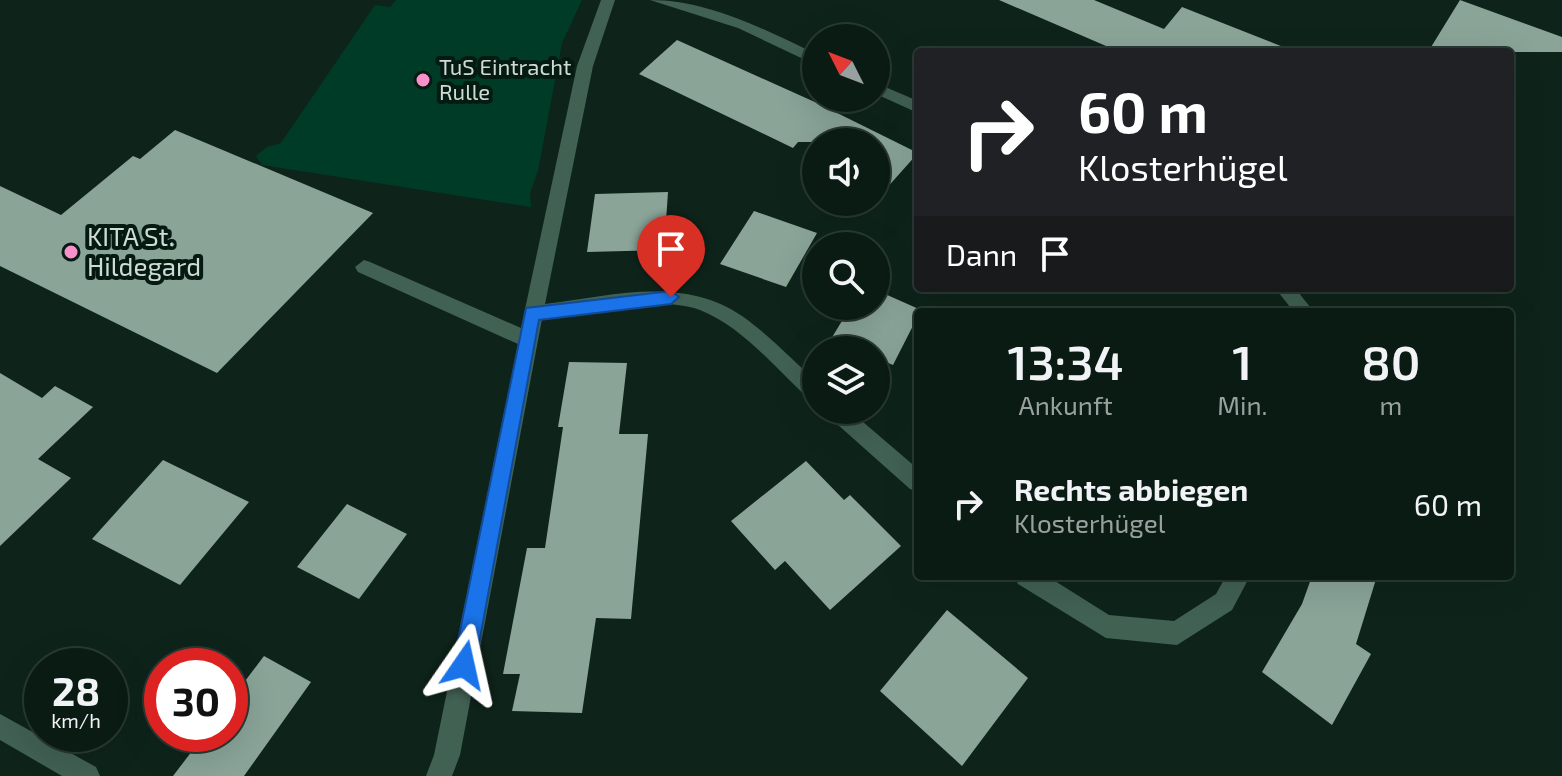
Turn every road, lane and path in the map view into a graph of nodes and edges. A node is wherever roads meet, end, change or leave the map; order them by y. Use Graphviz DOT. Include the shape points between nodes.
graph roads {
  1 [pos="608,0"];
  2 [pos="657,0"];
  3 [pos="802,53"];
  4 [pos="890,95"];
  5 [pos="914,106"];
  6 [pos="364,267"];
  7 [pos="1288,292"];
  8 [pos="1302,308"];
  9 [pos="532,313"];
  10 [pos="527,339"];
  11 [pos="802,381"];
  12 [pos="851,424"];
  13 [pos="914,479"];
  14 [pos="1032,580"];
  15 [pos="1237,580"];
  16 [pos="0,726"];
  17 [pos="87,776"];
  18 [pos="439,776"];
  1 -- 9 [label="street" via="585,66"];
  2 -- 3 [label="street" via="743,25"];
  4 -- 5 [label="street"];
  6 -- 10 [label="street"];
  7 -- 8 [label="street"];
  9 -- 10 [label="street"];
  9 -- 11 [label="street" via="671,297 703,303 731,319"];
  10 -- 18 [label="street"];
  12 -- 13 [label="street"];
  14 -- 15 [label="street" via="1106,626 1177,633 1224,602"];
  16 -- 17 [label="street"];
}
